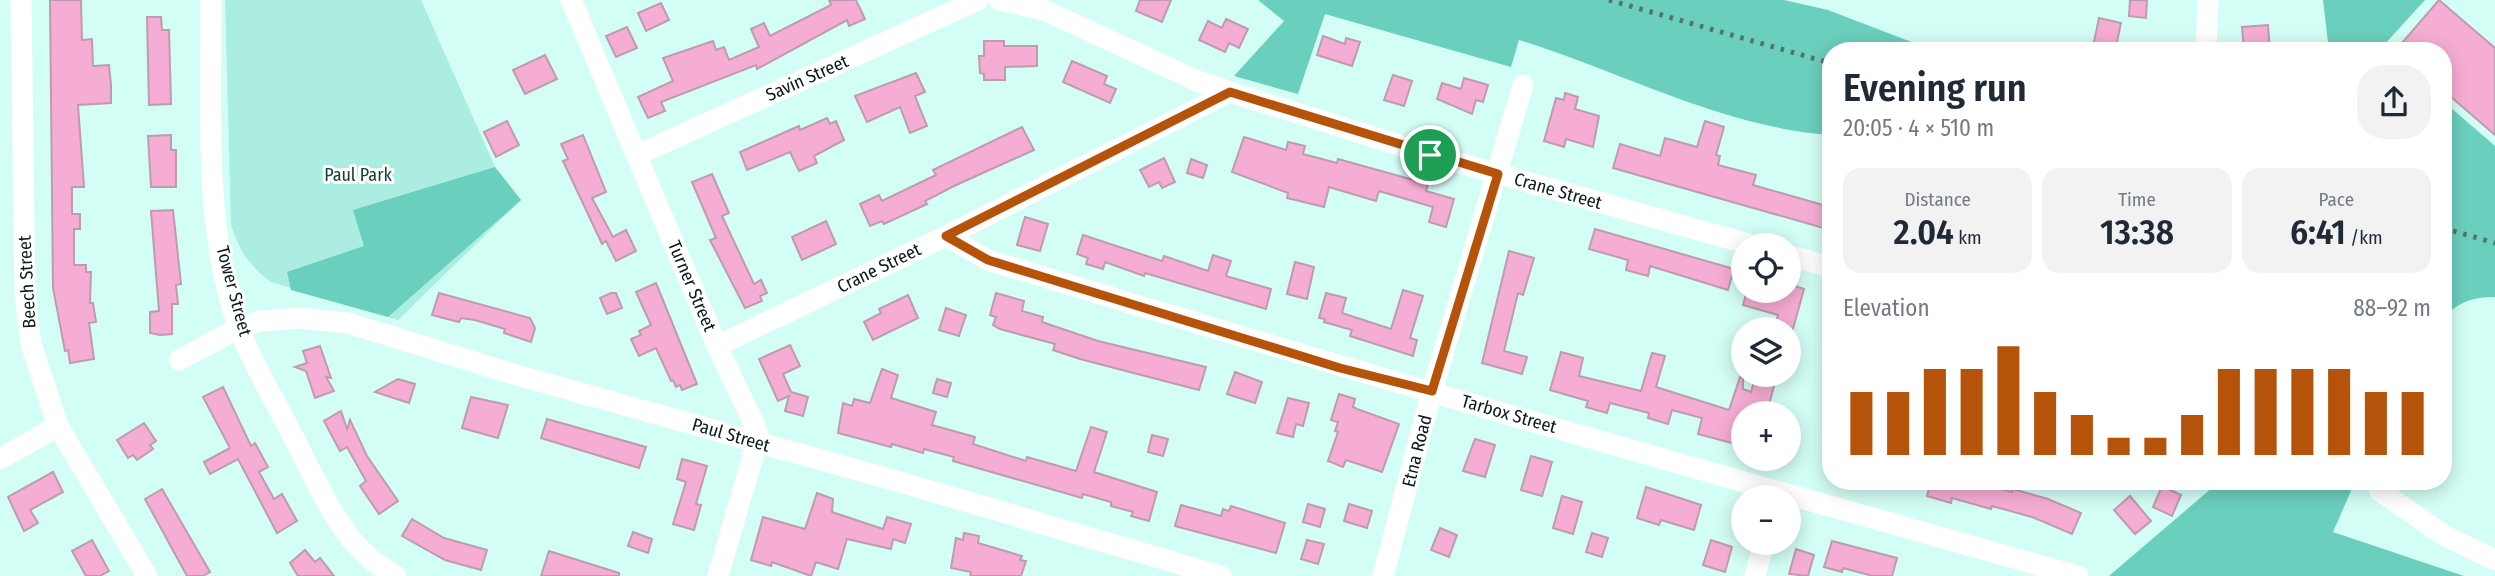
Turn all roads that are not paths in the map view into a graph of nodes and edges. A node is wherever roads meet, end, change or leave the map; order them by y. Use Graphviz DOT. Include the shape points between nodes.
graph roads {
  1 [pos="21,0"];
  2 [pos="211,0"];
  3 [pos="571,0"];
  4 [pos="978,0"];
  5 [pos="999,0"];
  6 [pos="2208,0"];
  7 [pos="2206,42"];
  8 [pos="1523,85"];
  9 [pos="1230,92"];
  10 [pos="637,155"];
  11 [pos="1498,174"];
  12 [pos="946,236"];
  13 [pos="1731,239"];
  14 [pos="1801,259"];
  15 [pos="1822,265"];
  16 [pos="239,328"];
  17 [pos="717,346"];
  18 [pos="179,360"];
  19 [pos="1432,391"];
  20 [pos="58,426"];
  21 [pos="757,442"];
  22 [pos="0,459"];
  23 [pos="1745,485"];
  24 [pos="2380,491"];
  25 [pos="1801,501"];
  26 [pos="1761,555"];
  27 [pos="2495,560"];
  28 [pos="147,576"];
  29 [pos="397,576"];
  30 [pos="718,576"];
  31 [pos="1221,576"];
  32 [pos="1383,576"];
  33 [pos="1755,576"];
  34 [pos="2078,576"];
  1 -- 20 [label="street, Beech Street" via="25,297 31,344"];
  2 -- 16 [label="street, Tower Street" via="210,156 222,257"];
  3 -- 10 [label="street, Turner Street"];
  4 -- 10 [label="street, Savin Street"];
  5 -- 9 [label="street" via="1044,10"];
  6 -- 7 [label="street"];
  8 -- 11 [label="street, Etna Road"];
  9 -- 11 [label="street, Crane Street"];
  9 -- 12 [label="street, Crane Street"];
  10 -- 17 [label="street, Turner Street"];
  11 -- 13 [label="street, Crane Street"];
  11 -- 19 [label="street, Etna Road"];
  12 -- 17 [label="street, Crane Street"];
  12 -- 19 [label="street, Tarbox Street" via="988,260 1327,364"];
  14 -- 15 [label="street"];
  16 -- 18 [label="street, Paul Street"];
  16 -- 21 [label="street, Paul Street" via="300,318 348,323"];
  16 -- 29 [label="street, Tower Street" via="337,522 365,556"];
  17 -- 21 [label="street, Turner Street" via="753,419"];
  19 -- 23 [label="street, Tarbox Street"];
  19 -- 32 [label="street, Etna Road"];
  20 -- 22 [label="street"];
  20 -- 28 [label="street, Beech Street"];
  21 -- 30 [label="street"];
  21 -- 31 [label="street, Paul Street"];
  24 -- 27 [label="street" via="2445,536"];
  25 -- 34 [label="street, Tarbox Street"];
  26 -- 33 [label="street"];
}
